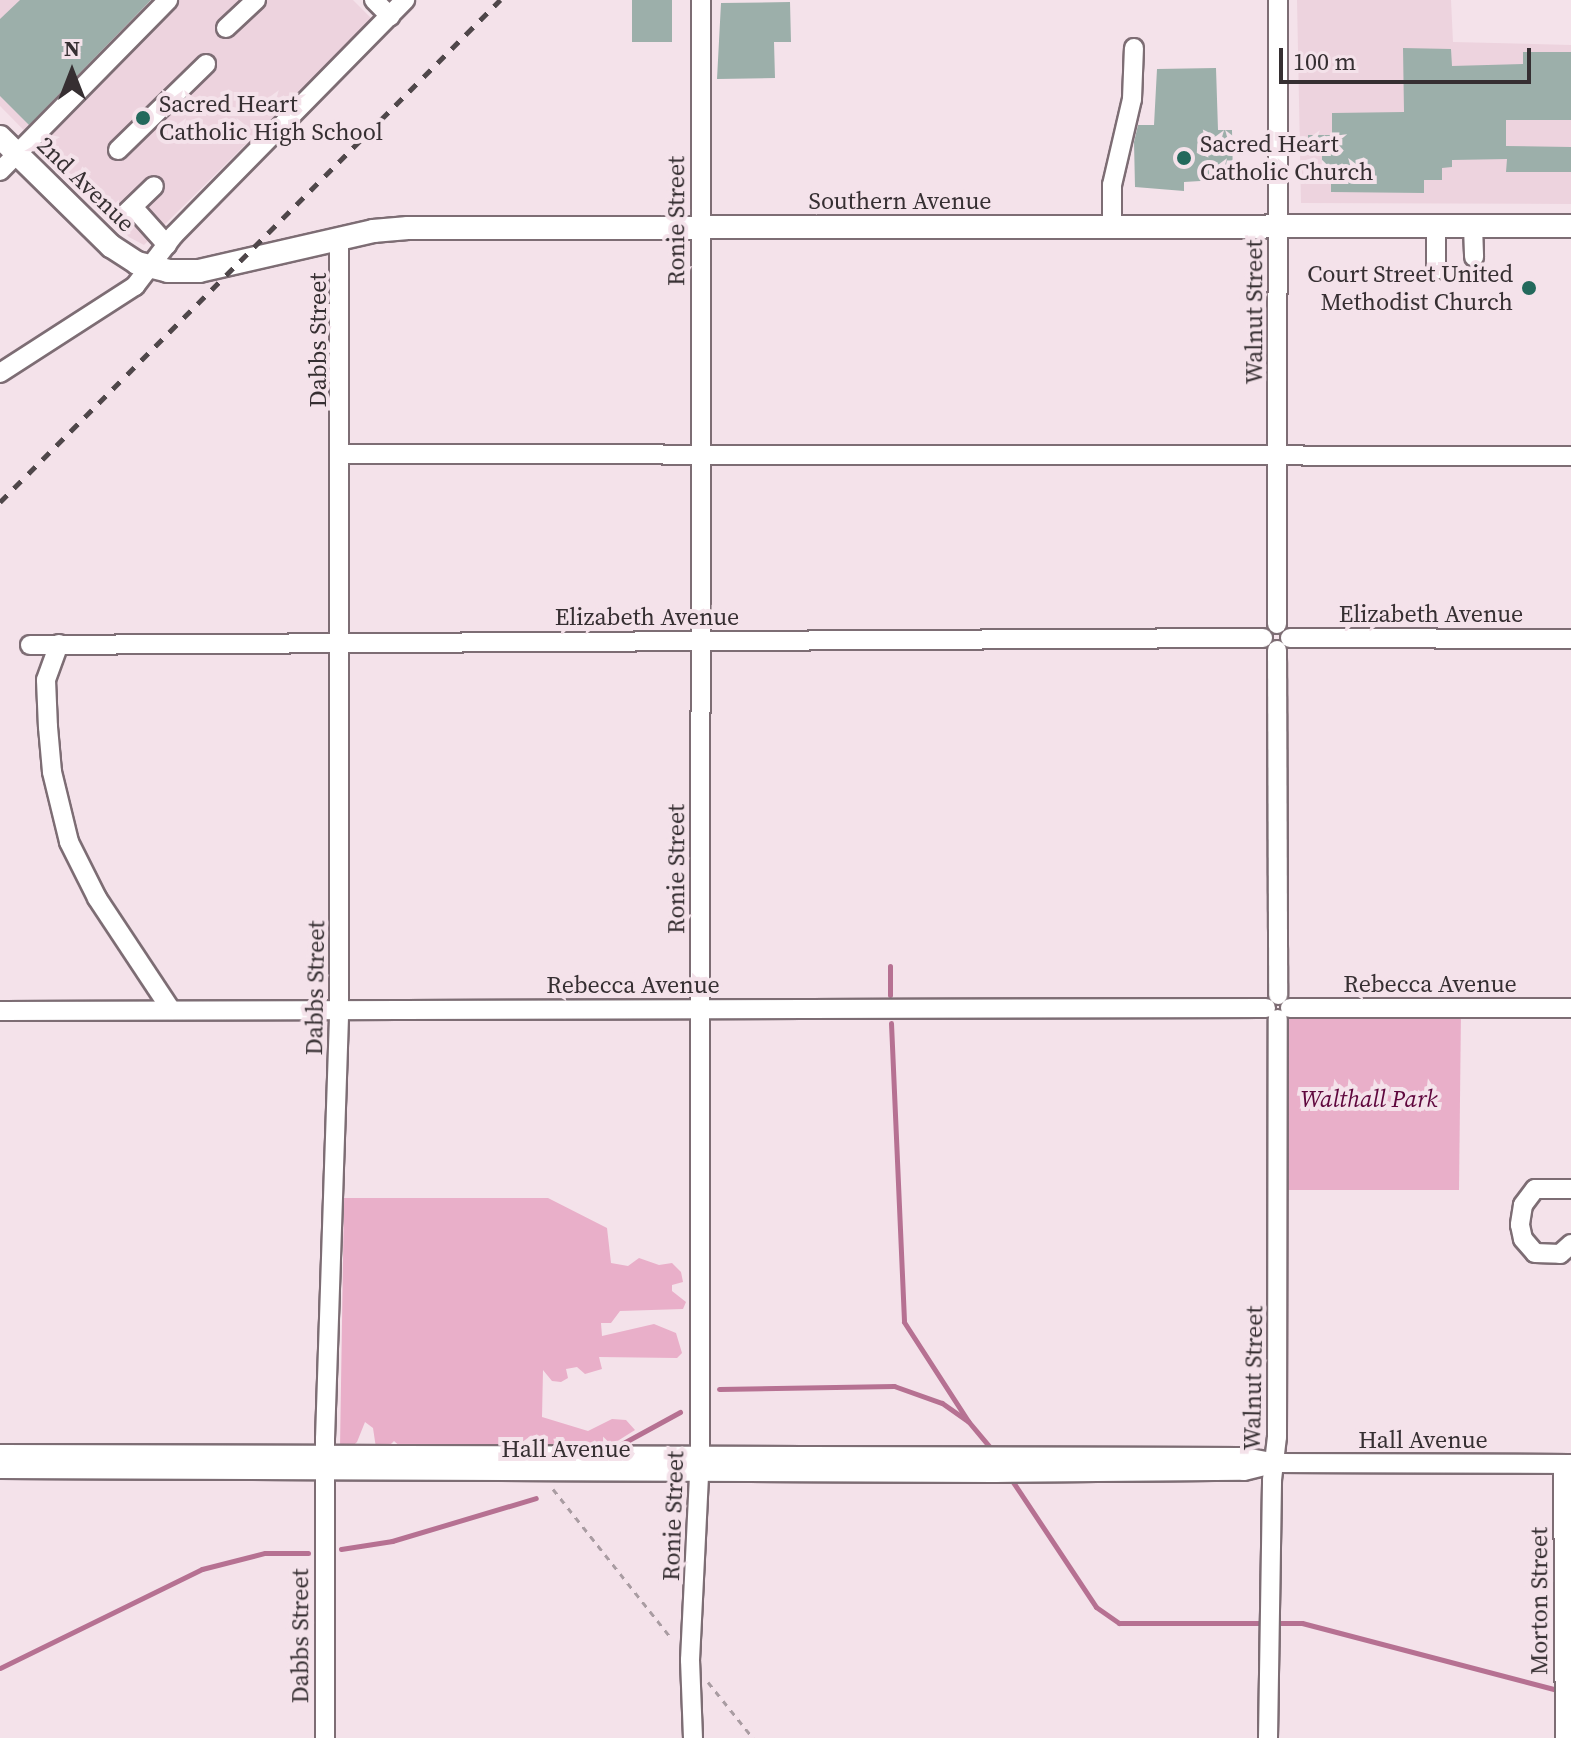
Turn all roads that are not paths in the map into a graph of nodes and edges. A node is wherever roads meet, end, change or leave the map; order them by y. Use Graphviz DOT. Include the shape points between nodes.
graph roads {
  1 [pos="168,0"];
  2 [pos="256,0"];
  3 [pos="374,0"];
  4 [pos="405,0"];
  5 [pos="701,0"];
  6 [pos="1278,0"];
  7 [pos="390,16"];
  8 [pos="226,28"];
  9 [pos="1134,48"];
  10 [pos="206,64"];
  11 [pos="0,137"];
  12 [pos="118,150"];
  13 [pos="17,154"];
  14 [pos="0,171"];
  15 [pos="154,186"];
  16 [pos="1112,226"];
  17 [pos="1279,226"];
  18 [pos="1436,226"];
  19 [pos="1473,226"];
  20 [pos="1571,226"];
  21 [pos="700,228"];
  22 [pos="339,238"];
  23 [pos="167,245"];
  24 [pos="1474,257"];
  25 [pos="234,264"];
  26 [pos="150,269"];
  27 [pos="1436,270"];
  28 [pos="0,373"];
  29 [pos="341,454"];
  30 [pos="699,455"];
  31 [pos="1278,455"];
  32 [pos="1571,456"];
  33 [pos="1277,638"];
  34 [pos="1571,639"];
  35 [pos="701,641"];
  36 [pos="342,642"];
  37 [pos="59,644"];
  38 [pos="30,645"];
  39 [pos="1278,1007"];
  40 [pos="1571,1008"];
  41 [pos="699,1009"];
  42 [pos="171,1010"];
  43 [pos="339,1010"];
  44 [pos="0,1011"];
  45 [pos="1571,1189"];
  46 [pos="1571,1244"];
  47 [pos="0,1454"];
  48 [pos="324,1463"];
  49 [pos="1275,1463"];
  50 [pos="700,1464"];
  51 [pos="1567,1464"];
  52 [pos="0,1469"];
  53 [pos="1567,1628"];
  54 [pos="325,1738"];
  55 [pos="693,1738"];
  56 [pos="1268,1738"];
  57 [pos="1565,1738"];
  1 -- 13 [label="street"];
  2 -- 8 [label="street"];
  3 -- 7 [label="street"];
  4 -- 7 [label="street"];
  5 -- 21 [label="street, Ronie Street"];
  6 -- 17 [label="street, Walnut Street"];
  7 -- 23 [label="street"];
  9 -- 16 [label="street" via="1132,99 1112,185"];
  10 -- 12 [label="street"];
  11 -- 13 [label="main road, 2nd Avenue"];
  13 -- 14 [label="street"];
  13 -- 26 [label="main road, 2nd Avenue" via="104,241"];
  15 -- 23 [label="street" via="129,210"];
  16 -- 17 [label="main road, Southern Avenue"];
  16 -- 21 [label="main road, Southern Avenue"];
  17 -- 18 [label="main road, Southern Avenue"];
  17 -- 31 [label="street, Walnut Street"];
  18 -- 19 [label="main road, Southern Avenue"];
  18 -- 27 [label="street"];
  19 -- 20 [label="main road, Southern Avenue"];
  19 -- 24 [label="street"];
  21 -- 22 [label="main road, Southern Avenue" via="408,228"];
  21 -- 30 [label="street, Ronie Street"];
  22 -- 25 [label="main road, Southern Avenue"];
  22 -- 29 [label="street, Dabbs Street"];
  23 -- 26 [label="street"];
  25 -- 26 [label="main road, 2nd Avenue" via="189,272"];
  26 -- 28 [label="street" via="128,291 59,330"];
  29 -- 30 [label="street"];
  29 -- 36 [label="street, Dabbs Street"];
  30 -- 31 [label="street"];
  30 -- 35 [label="street, Ronie Street"];
  31 -- 32 [label="street"];
  31 -- 33 [label="street, Walnut Street"];
  33 -- 34 [label="street, Elizabeth Avenue"];
  33 -- 35 [label="street, Elizabeth Avenue"];
  33 -- 39 [label="street, Walnut Street"];
  35 -- 36 [label="street, Elizabeth Avenue"];
  35 -- 41 [label="street, Ronie Street"];
  36 -- 37 [label="street, Elizabeth Avenue"];
  36 -- 43 [label="street, Dabbs Street"];
  37 -- 38 [label="street, Elizabeth Avenue"];
  37 -- 42 [label="street" via="46,680 52,772 66,831 97,898"];
  39 -- 40 [label="street, Rebecca Avenue"];
  39 -- 41 [label="street, Rebecca Avenue"];
  39 -- 49 [label="street, Walnut Street"];
  41 -- 43 [label="street, Rebecca Avenue"];
  41 -- 50 [label="street, Ronie Street"];
  42 -- 43 [label="street, Rebecca Avenue"];
  42 -- 44 [label="street, Rebecca Avenue"];
  43 -- 48 [label="street, Dabbs Street"];
  45 -- 46 [label="street" via="1535,1189 1523,1205 1520,1225 1535,1253 1560,1254"];
  47 -- 48 [label="street, Hall Avenue"];
  48 -- 50 [label="street, Hall Avenue"];
  48 -- 50 [label="street, Hall Avenue" via="552,1473"];
  48 -- 52 [label="street, Hall Avenue"];
  48 -- 54 [label="street, Dabbs Street"];
  49 -- 50 [label="street, Hall Avenue" via="1244,1471"];
  49 -- 51 [label="street, Hall Avenue"];
  49 -- 56 [label="street, Walnut Street"];
  50 -- 55 [label="street, Ronie Street" via="690,1660"];
  51 -- 53 [label="street, Morton Street"];
  53 -- 57 [label="street, Morton Street"];
}
